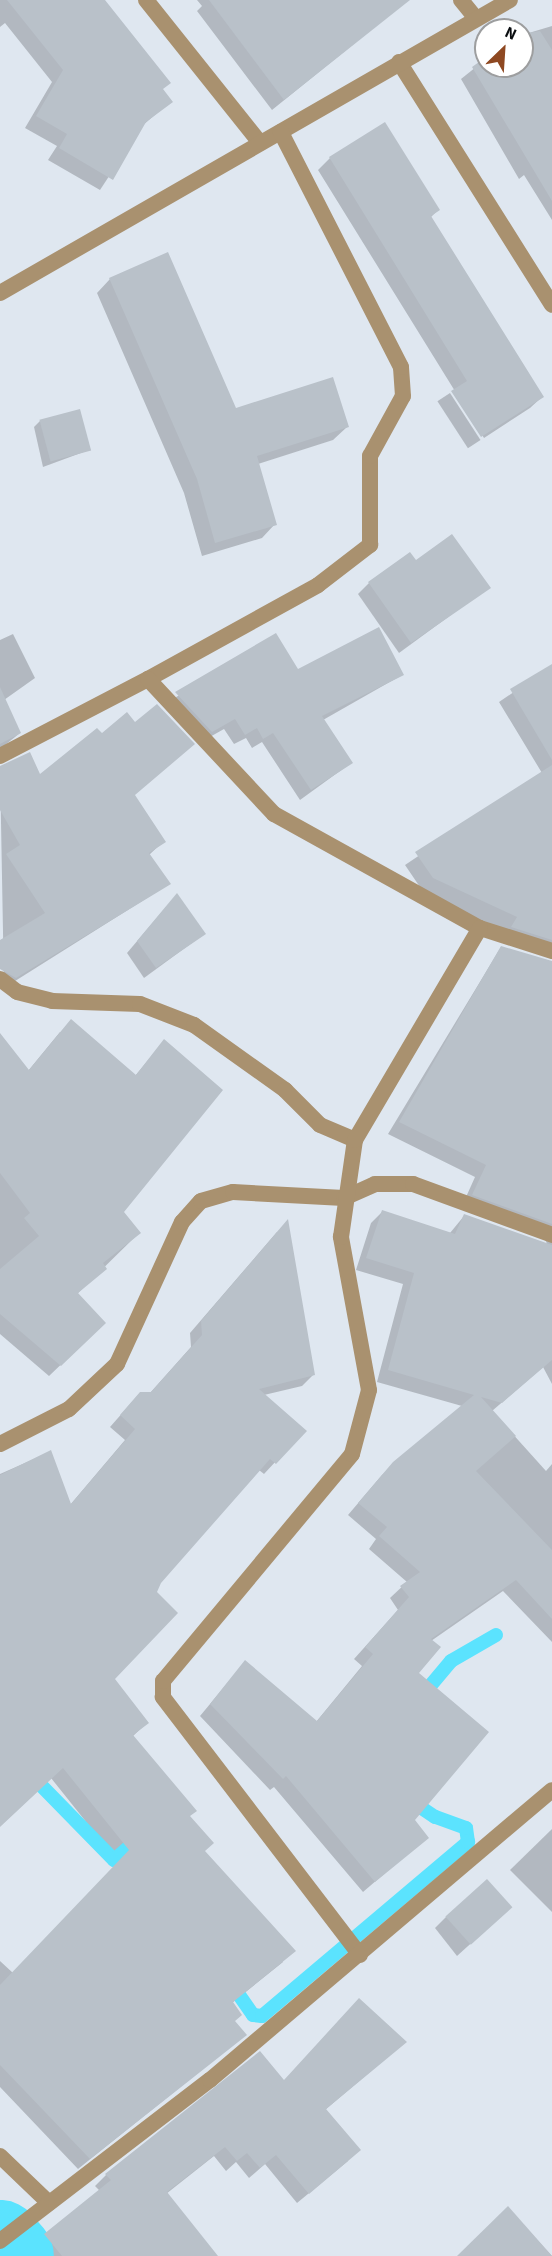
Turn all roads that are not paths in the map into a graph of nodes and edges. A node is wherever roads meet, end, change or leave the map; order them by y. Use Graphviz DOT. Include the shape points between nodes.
graph roads {
  1 [pos="146,0"];
  2 [pos="461,0"];
  3 [pos="510,0"];
  4 [pos="474,16"];
  5 [pos="399,62"];
  6 [pos="281,132"];
  7 [pos="260,143"];
  8 [pos="0,293"];
  9 [pos="552,305"];
  10 [pos="148,679"];
  11 [pos="0,756"];
  12 [pos="480,928"];
  13 [pos="552,951"];
  14 [pos="0,979"];
  15 [pos="355,1140"];
  16 [pos="344,1198"];
  17 [pos="552,1235"];
  18 [pos="0,1444"];
  19 [pos="552,1791"];
  20 [pos="360,1955"];
  21 [pos="0,2156"];
  22 [pos="49,2203"];
  23 [pos="0,2241"];
  1 -- 7 [label="street"];
  2 -- 4 [label="street"];
  3 -- 4 [label="street"];
  4 -- 5 [label="street"];
  5 -- 6 [label="street"];
  5 -- 9 [label="street"];
  6 -- 7 [label="street"];
  6 -- 10 [label="street" via="401,367 403,396 370,456 370,545 318,585"];
  7 -- 8 [label="street"];
  10 -- 11 [label="street"];
  10 -- 12 [label="street" via="274,814"];
  12 -- 13 [label="street"];
  12 -- 15 [label="street"];
  14 -- 15 [label="street" via="17,992 52,1001 140,1004 194,1025 285,1090 320,1125"];
  15 -- 16 [label="street"];
  16 -- 17 [label="street" via="375,1184 413,1184"];
  16 -- 18 [label="street" via="233,1192 201,1201 182,1222 117,1364 69,1409"];
  16 -- 20 [label="street" via="341,1237 369,1390 352,1454 163,1681 163,1697"];
  19 -- 20 [label="street"];
  20 -- 22 [label="street"];
  21 -- 22 [label="street"];
  22 -- 23 [label="street"];
}
